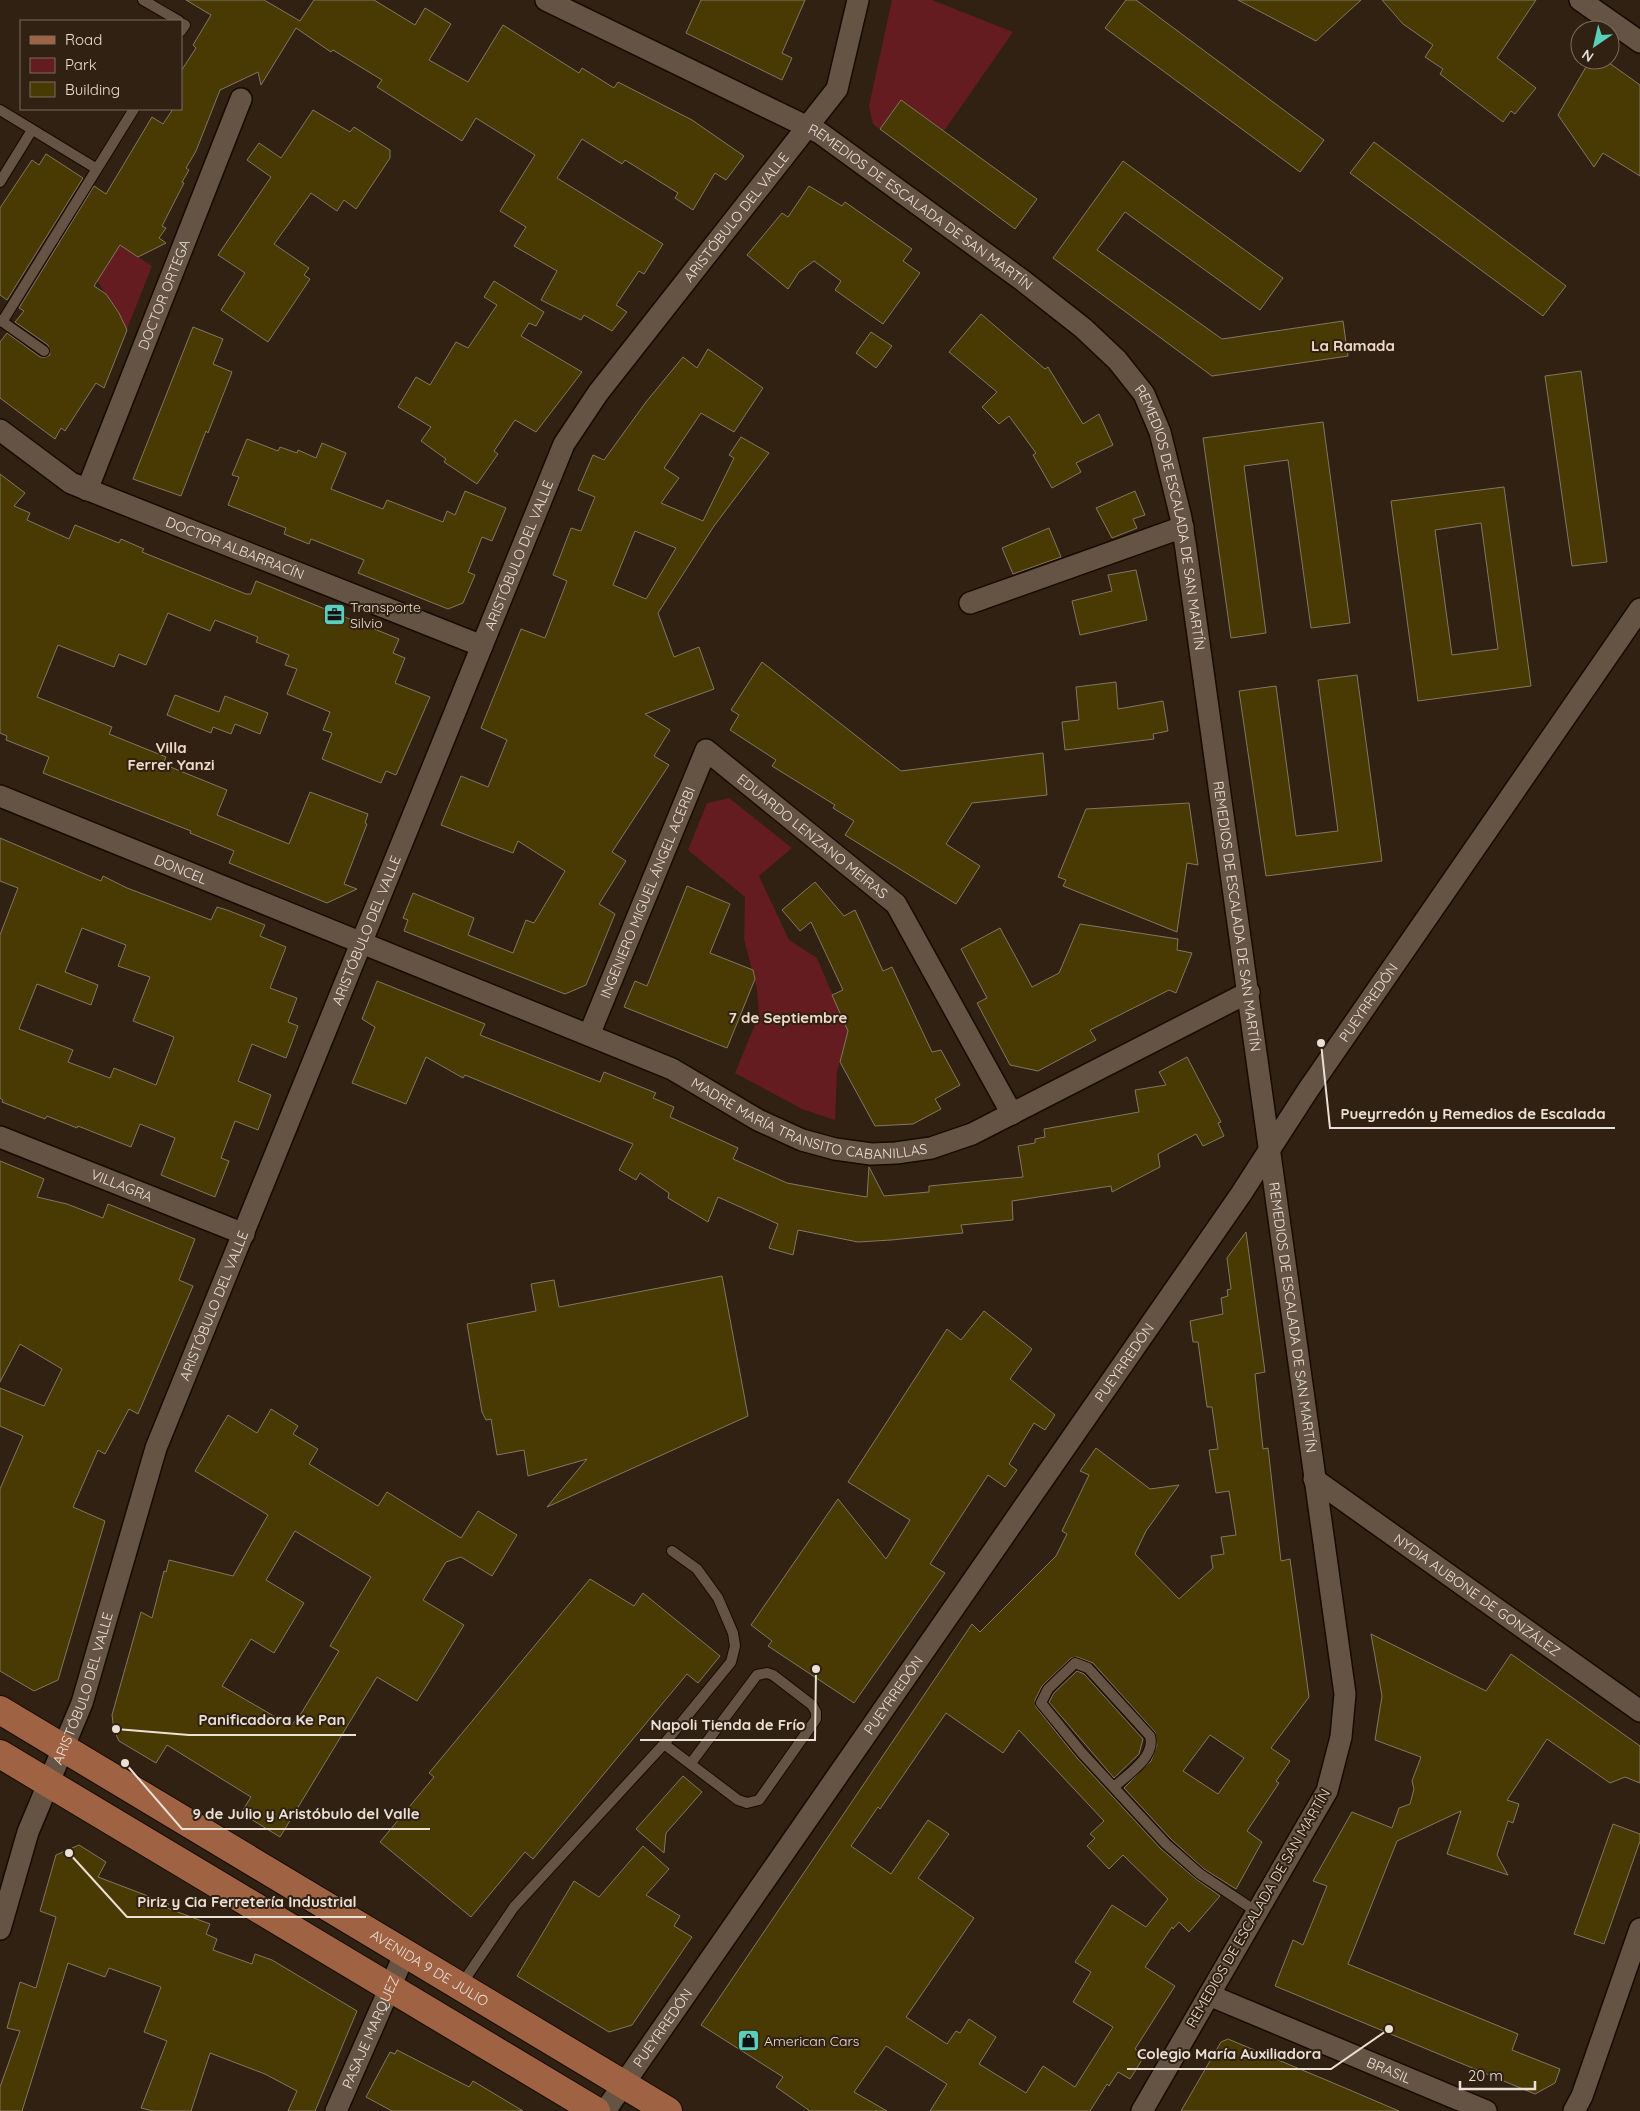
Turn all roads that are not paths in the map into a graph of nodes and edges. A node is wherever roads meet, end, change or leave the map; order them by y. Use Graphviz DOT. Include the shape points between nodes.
graph roads {
  1 [pos="143,0"];
  2 [pos="546,0"];
  3 [pos="858,0"];
  4 [pos="1580,0"];
  5 [pos="177,20"];
  6 [pos="1640,42"];
  7 [pos="241,99"];
  8 [pos="0,110"];
  9 [pos="133,110"];
  10 [pos="808,127"];
  11 [pos="32,130"];
  12 [pos="97,169"];
  13 [pos="0,182"];
  14 [pos="1,321"];
  15 [pos="44,351"];
  16 [pos="0,430"];
  17 [pos="87,490"];
  18 [pos="1183,527"];
  19 [pos="970,603"];
  20 [pos="1640,610"];
  21 [pos="482,646"];
  22 [pos="706,750"];
  23 [pos="0,796"];
  24 [pos="361,944"];
  25 [pos="1249,992"];
  26 [pos="589,1035"];
  27 [pos="1012,1114"];
  28 [pos="0,1137"];
  29 [pos="1270,1149"];
  30 [pos="244,1234"];
  31 [pos="1314,1480"];
  32 [pos="672,1551"];
  33 [pos="0,1710"];
  34 [pos="1640,1711"];
  35 [pos="664,1744"];
  36 [pos="63,1748"];
  37 [pos="0,1754"];
  38 [pos="691,1763"];
  39 [pos="48,1783"];
  40 [pos="1114,1787"];
  41 [pos="1257,1912"];
  42 [pos="0,1929"];
  43 [pos="1640,1929"];
  44 [pos="406,1953"];
  45 [pos="461,1986"];
  46 [pos="390,1987"];
  47 [pos="1209,1995"];
  48 [pos="624,2084"];
  49 [pos="336,2111"];
  50 [pos="596,2111"];
  51 [pos="605,2111"];
  52 [pos="668,2111"];
  53 [pos="1142,2111"];
  54 [pos="1486,2111"];
  55 [pos="1574,2111"];
  1 -- 5 [label="lane"];
  2 -- 10 [label="street, REMEDIOS DE ESCALADA DE SAN MARTÍN"];
  3 -- 10 [label="street, ARISTÓBULO DEL VALLE" via="837,89"];
  4 -- 6 [label="street"];
  7 -- 17 [label="street, DOCTOR ORTEGA"];
  8 -- 11 [label="lane"];
  9 -- 12 [label="lane"];
  10 -- 18 [label="street, REMEDIOS DE ESCALADA DE SAN MARTÍN" via="1022,280 1083,328 1117,360 1144,394 1160,432"];
  10 -- 21 [label="street, ARISTÓBULO DEL VALLE" via="598,393 564,444"];
  11 -- 12 [label="lane"];
  11 -- 13 [label="lane"];
  12 -- 14 [label="lane"];
  14 -- 15 [label="lane"];
  16 -- 17 [label="street, DOCTOR ALBARRACÍN" via="71,483"];
  17 -- 21 [label="street, DOCTOR ALBARRACÍN"];
  18 -- 19 [label="street"];
  18 -- 25 [label="street, REMEDIOS DE ESCALADA DE SAN MARTÍN"];
  20 -- 29 [label="street, PUEYRREDÓN" via="1323,1067"];
  21 -- 24 [label="street, ARISTÓBULO DEL VALLE"];
  22 -- 26 [label="street, INGENIERO MIGUEL ÁNGEL ACERBI"];
  22 -- 27 [label="street, EDUARDO LENZANO MEIRAS" via="896,904"];
  23 -- 24 [label="street, DONCEL"];
  24 -- 26 [label="street, MADRE MARÍA TRANSITO CABANILLAS"];
  24 -- 30 [label="street, ARISTÓBULO DEL VALLE"];
  25 -- 27 [label="street, MADRE MARÍA TRANSITO CABANILLAS"];
  25 -- 29 [label="street, REMEDIOS DE ESCALADA DE SAN MARTÍN"];
  26 -- 27 [label="street, MADRE MARÍA TRANSITO CABANILLAS" via="672,1069 787,1134 834,1149 871,1154 931,1148 972,1134"];
  28 -- 30 [label="street, VILLAGRA"];
  29 -- 31 [label="street, REMEDIOS DE ESCALADA DE SAN MARTÍN"];
  29 -- 48 [label="street, PUEYRREDÓN"];
  30 -- 36 [label="street, ARISTÓBULO DEL VALLE" via="156,1448 82,1703"];
  31 -- 34 [label="street, NYDIA AUBONE DE GONZÁLEZ"];
  31 -- 41 [label="street, REMEDIOS DE ESCALADA DE SAN MARTÍN" via="1345,1694 1341,1737 1327,1791"];
  32 -- 35 [label="lane" via="697,1569 718,1598 735,1646 732,1662"];
  33 -- 36 [label="main road, AVENIDA 9 DE JULIO"];
  35 -- 38 [label="lane"];
  35 -- 45 [label="lane" via="514,1907"];
  36 -- 39 [label="street, ARISTÓBULO DEL VALLE"];
  36 -- 44 [label="main road, AVENIDA 9 DE JULIO"];
  37 -- 39 [label="main road"];
  38 -- 38 [label="lane" via="757,1675 773,1675 812,1705 816,1712 816,1719 759,1800 738,1800"];
  39 -- 42 [label="street, ARISTÓBULO DEL VALLE" via="28,1832"];
  39 -- 46 [label="main road"];
  40 -- 40 [label="lane" via="1041,1704 1048,1689 1075,1664 1088,1668 1150,1736 1148,1754"];
  40 -- 41 [label="lane" via="1166,1844 1200,1874"];
  41 -- 47 [label="street, REMEDIOS DE ESCALADA DE SAN MARTÍN"];
  43 -- 55 [label="street"];
  44 -- 45 [label="main road, AVENIDA 9 DE JULIO"];
  44 -- 46 [label="street, PASAJE MARQUEZ"];
  45 -- 48 [label="main road, AVENIDA 9 DE JULIO"];
  46 -- 49 [label="street, PASAJE MARQUEZ"];
  46 -- 50 [label="main road"];
  47 -- 53 [label="street, REMEDIOS DE ESCALADA DE SAN MARTÍN"];
  47 -- 54 [label="street, BRASIL"];
  48 -- 51 [label="street, PUEYRREDÓN"];
  48 -- 52 [label="main road, AVENIDA 9 DE JULIO"];
}
